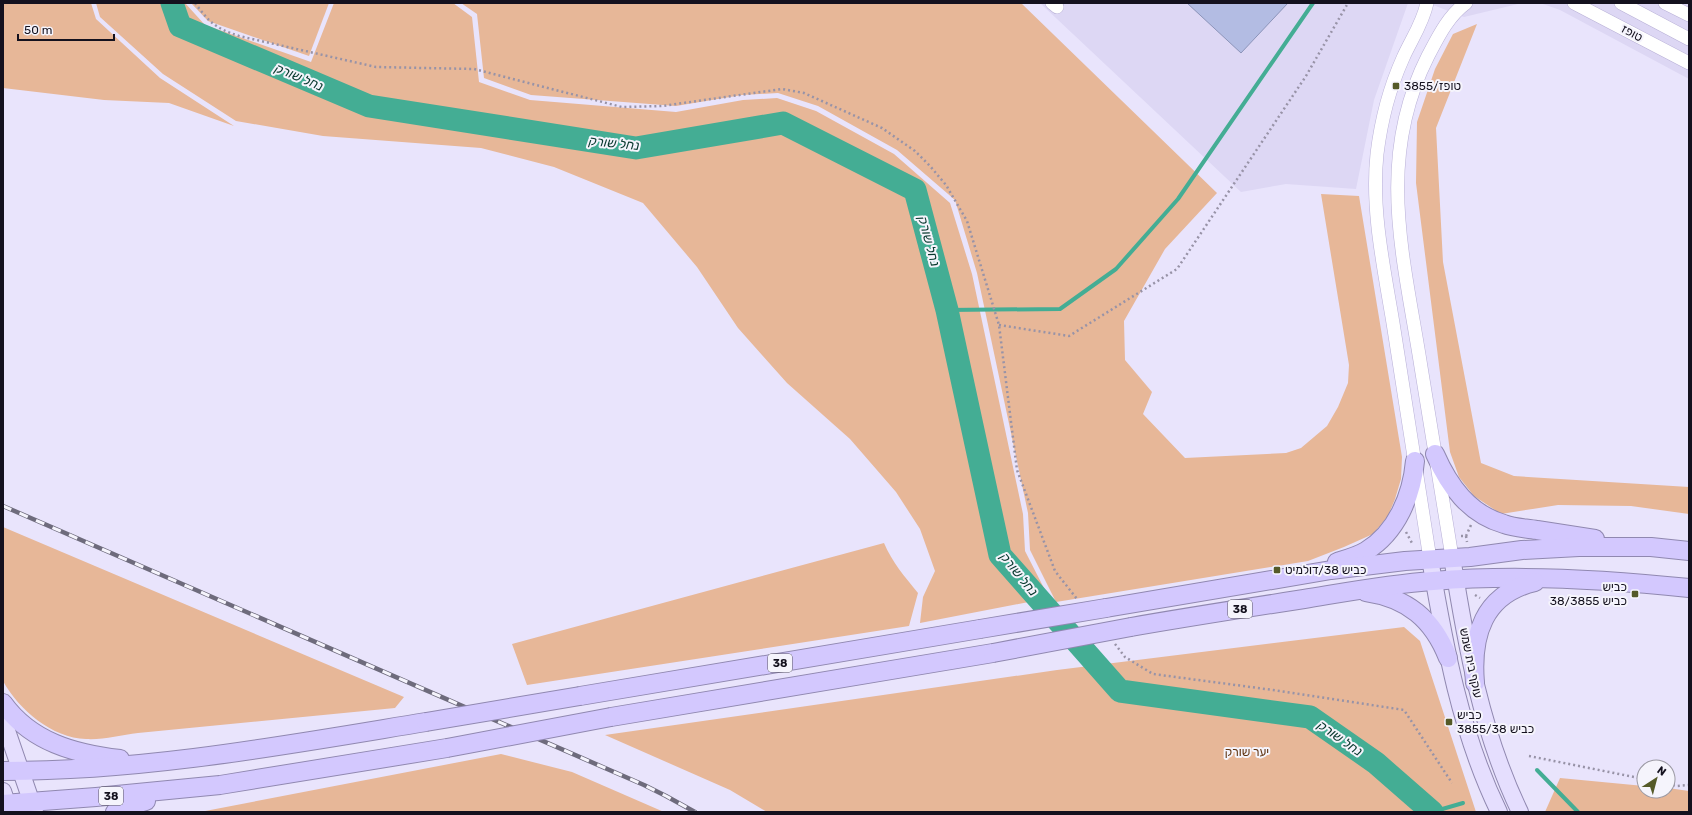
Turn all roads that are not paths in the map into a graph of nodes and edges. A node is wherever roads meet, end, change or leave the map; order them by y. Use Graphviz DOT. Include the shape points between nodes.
graph roads {
  1 [pos="1427,3"];
  2 [pos="1466,3"];
  3 [pos="1574,3"];
  4 [pos="1621,3"];
  5 [pos="1665,3"];
  6 [pos="1689,15"];
  7 [pos="1689,39"];
  8 [pos="1689,63"];
  9 [pos="1435,454"];
  10 [pos="1415,461"];
  11 [pos="1651,548"];
  12 [pos="1689,551"];
  13 [pos="1452,557"];
  14 [pos="1430,559"];
  15 [pos="1300,575"];
  16 [pos="1558,579"];
  17 [pos="1455,580"];
  18 [pos="1434,581"];
  19 [pos="1689,588"];
  20 [pos="1350,592"];
  21 [pos="1448,658"];
  22 [pos="1475,683"];
  23 [pos="3,703"];
  24 [pos="3,719"];
  25 [pos="159,763"];
  26 [pos="11,771"];
  27 [pos="191,789"];
  28 [pos="6,803"];
  29 [pos="33,807"];
  30 [pos="115,812"];
  31 [pos="1499,812"];
  32 [pos="1520,812"];
  1 -- 10 [label="street" via="1390,93 1380,135 1376,177 1377,219"];
  2 -- 9 [label="street" via="1447,23 1422,68 1406,112 1398,162 1397,197 1401,239"];
  3 -- 8 [label="street, טופז"];
  4 -- 7 [label="street, טופז"];
  5 -- 6 [label="street"];
  9 -- 11 [label="highway" via="1446,477 1459,495 1490,519 1504,525"];
  9 -- 13 [label="street"];
  10 -- 14 [label="street"];
  10 -- 15 [label="highway" via="1414,473 1398,518 1383,537 1364,552"];
  11 -- 12 [label="highway, 38"];
  11 -- 13 [label="highway, 38" via="1579,547"];
  13 -- 14 [label="highway, 38"];
  13 -- 17 [label="main road, עוקף בית שמש"];
  14 -- 15 [label="highway, 38"];
  14 -- 18 [label="main road, עוקף בית שמש"];
  15 -- 25 [label="highway, 38, bridge" via="271,748"];
  16 -- 17 [label="highway, 38"];
  16 -- 19 [label="highway, 38"];
  16 -- 22 [label="highway" via="1515,588 1493,605 1485,617 1476,641"];
  17 -- 18 [label="highway, 38"];
  17 -- 22 [label="main road, עוקף בית שמש"];
  18 -- 20 [label="highway, 38"];
  18 -- 21 [label="main road, עוקף בית שמש"];
  20 -- 21 [label="highway" via="1378,594 1411,608 1425,619 1436,633"];
  20 -- 27 [label="highway, 38, bridge" via="1131,627 447,748"];
  21 -- 31 [label="main road, עוקף בית שמש" via="1456,695 1473,749"];
  22 -- 32 [label="main road, עוקף בית שמש" via="1494,749"];
  23 -- 25 [label="highway" via="26,727 62,747 90,755"];
  24 -- 26 [label="main road"];
  25 -- 26 [label="highway, 38"];
  26 -- 29 [label="main road"];
  27 -- 29 [label="highway, 38"];
  27 -- 30 [label="highway"];
  28 -- 29 [label="highway, 38"];
}
